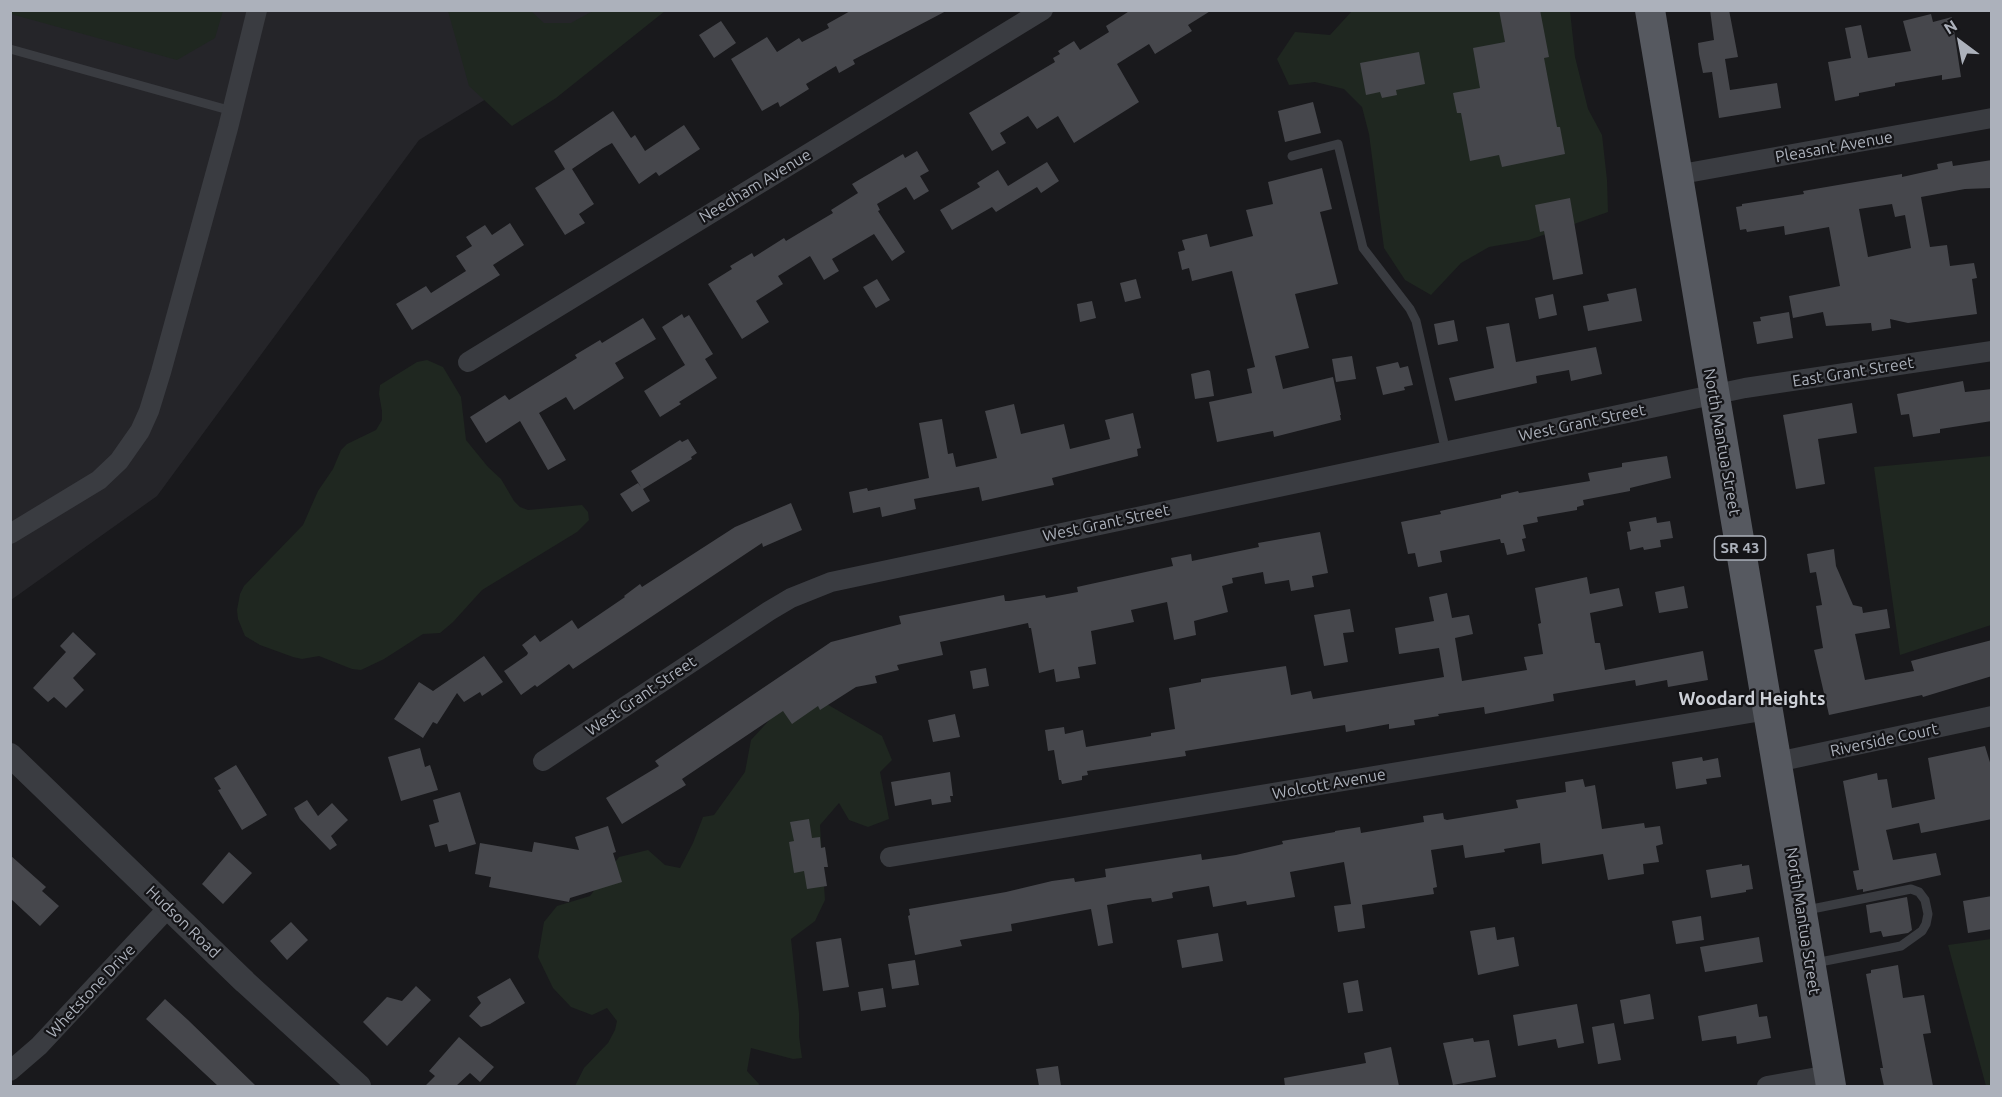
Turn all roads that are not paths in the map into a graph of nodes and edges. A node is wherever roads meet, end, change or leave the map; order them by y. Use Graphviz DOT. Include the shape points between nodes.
graph roads {
  1 [pos="257,10"];
  2 [pos="1043,10"];
  3 [pos="1650,10"];
  4 [pos="10,49"];
  5 [pos="232,111"];
  6 [pos="1992,118"];
  7 [pos="1292,156"];
  8 [pos="1676,175"];
  9 [pos="1992,351"];
  10 [pos="468,362"];
  11 [pos="1714,395"];
  12 [pos="1446,452"];
  13 [pos="10,534"];
  14 [pos="1768,710"];
  15 [pos="1992,716"];
  16 [pos="10,755"];
  17 [pos="543,761"];
  18 [pos="1777,762"];
  19 [pos="890,858"];
  20 [pos="168,908"];
  21 [pos="1801,911"];
  22 [pos="1810,964"];
  23 [pos="10,1071"];
  24 [pos="1830,1081"];
  25 [pos="359,1086"];
  26 [pos="1767,1086"];
  1 -- 5 [label="street"];
  2 -- 10 [label="street, Needham Avenue"];
  3 -- 8 [label="main road, North Mantua Street / SR 43"];
  4 -- 5 [label="lane"];
  5 -- 13 [label="street" via="161,372 140,431 119,461 99,480"];
  6 -- 8 [label="street, Pleasant Avenue"];
  7 -- 12 [label="lane" via="1338,144 1363,248 1416,321"];
  8 -- 11 [label="main road, North Mantua Street / SR 43"];
  9 -- 11 [label="street, East Grant Street"];
  11 -- 12 [label="street, West Grant Street"];
  11 -- 14 [label="main road, North Mantua Street / SR 43"];
  12 -- 17 [label="street, West Grant Street" via="810,589 769,611"];
  14 -- 18 [label="main road, North Mantua Street / SR 43"];
  14 -- 19 [label="street, Wolcott Avenue"];
  15 -- 18 [label="street, Riverside Court"];
  16 -- 20 [label="street, Hudson Road"];
  18 -- 21 [label="main road, North Mantua Street / SR 43"];
  20 -- 23 [label="street, Whetstone Drive" via="39,1046"];
  20 -- 25 [label="street, Hudson Road"];
  21 -- 22 [label="main road, North Mantua Street / SR 43"];
  21 -- 22 [label="lane" via="1911,889 1925,900 1928,914 1922,931 1901,945"];
  22 -- 24 [label="main road, North Mantua Street / SR 43"];
  24 -- 26 [label="street"];
}
